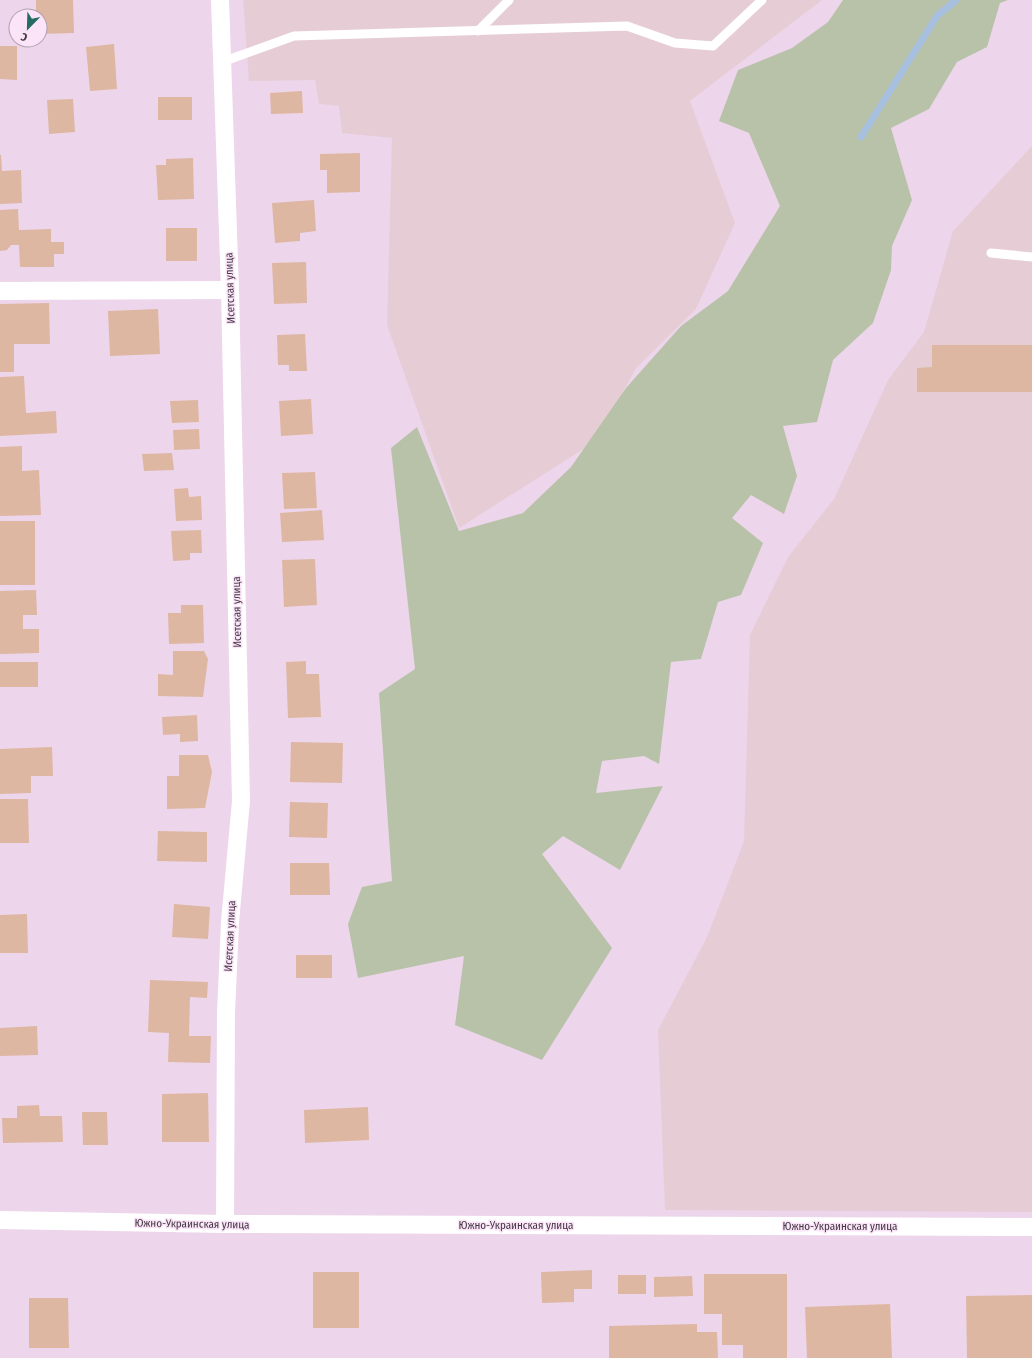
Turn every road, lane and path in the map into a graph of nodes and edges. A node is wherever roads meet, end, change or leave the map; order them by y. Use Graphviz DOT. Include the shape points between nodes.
graph roads {
  1 [pos="220,0"];
  2 [pos="509,0"];
  3 [pos="762,0"];
  4 [pos="478,31"];
  5 [pos="222,62"];
  6 [pos="990,252"];
  7 [pos="1032,258"];
  8 [pos="230,290"];
  9 [pos="0,291"];
  10 [pos="0,1220"];
  11 [pos="225,1224"];
  12 [pos="1032,1227"];
  1 -- 5 [label="street, Исетская улица"];
  2 -- 4 [label="lane"];
  3 -- 4 [label="lane" via="713,46 675,43 627,26"];
  4 -- 5 [label="lane" via="294,36"];
  5 -- 8 [label="street, Исетская улица"];
  6 -- 7 [label="lane"];
  8 -- 9 [label="street"];
  8 -- 11 [label="street, Исетская улица" via="241,801 230,922 226,1013"];
  10 -- 11 [label="street, Южно-Украинская улица"];
  11 -- 12 [label="street, Южно-Украинская улица"];
}
